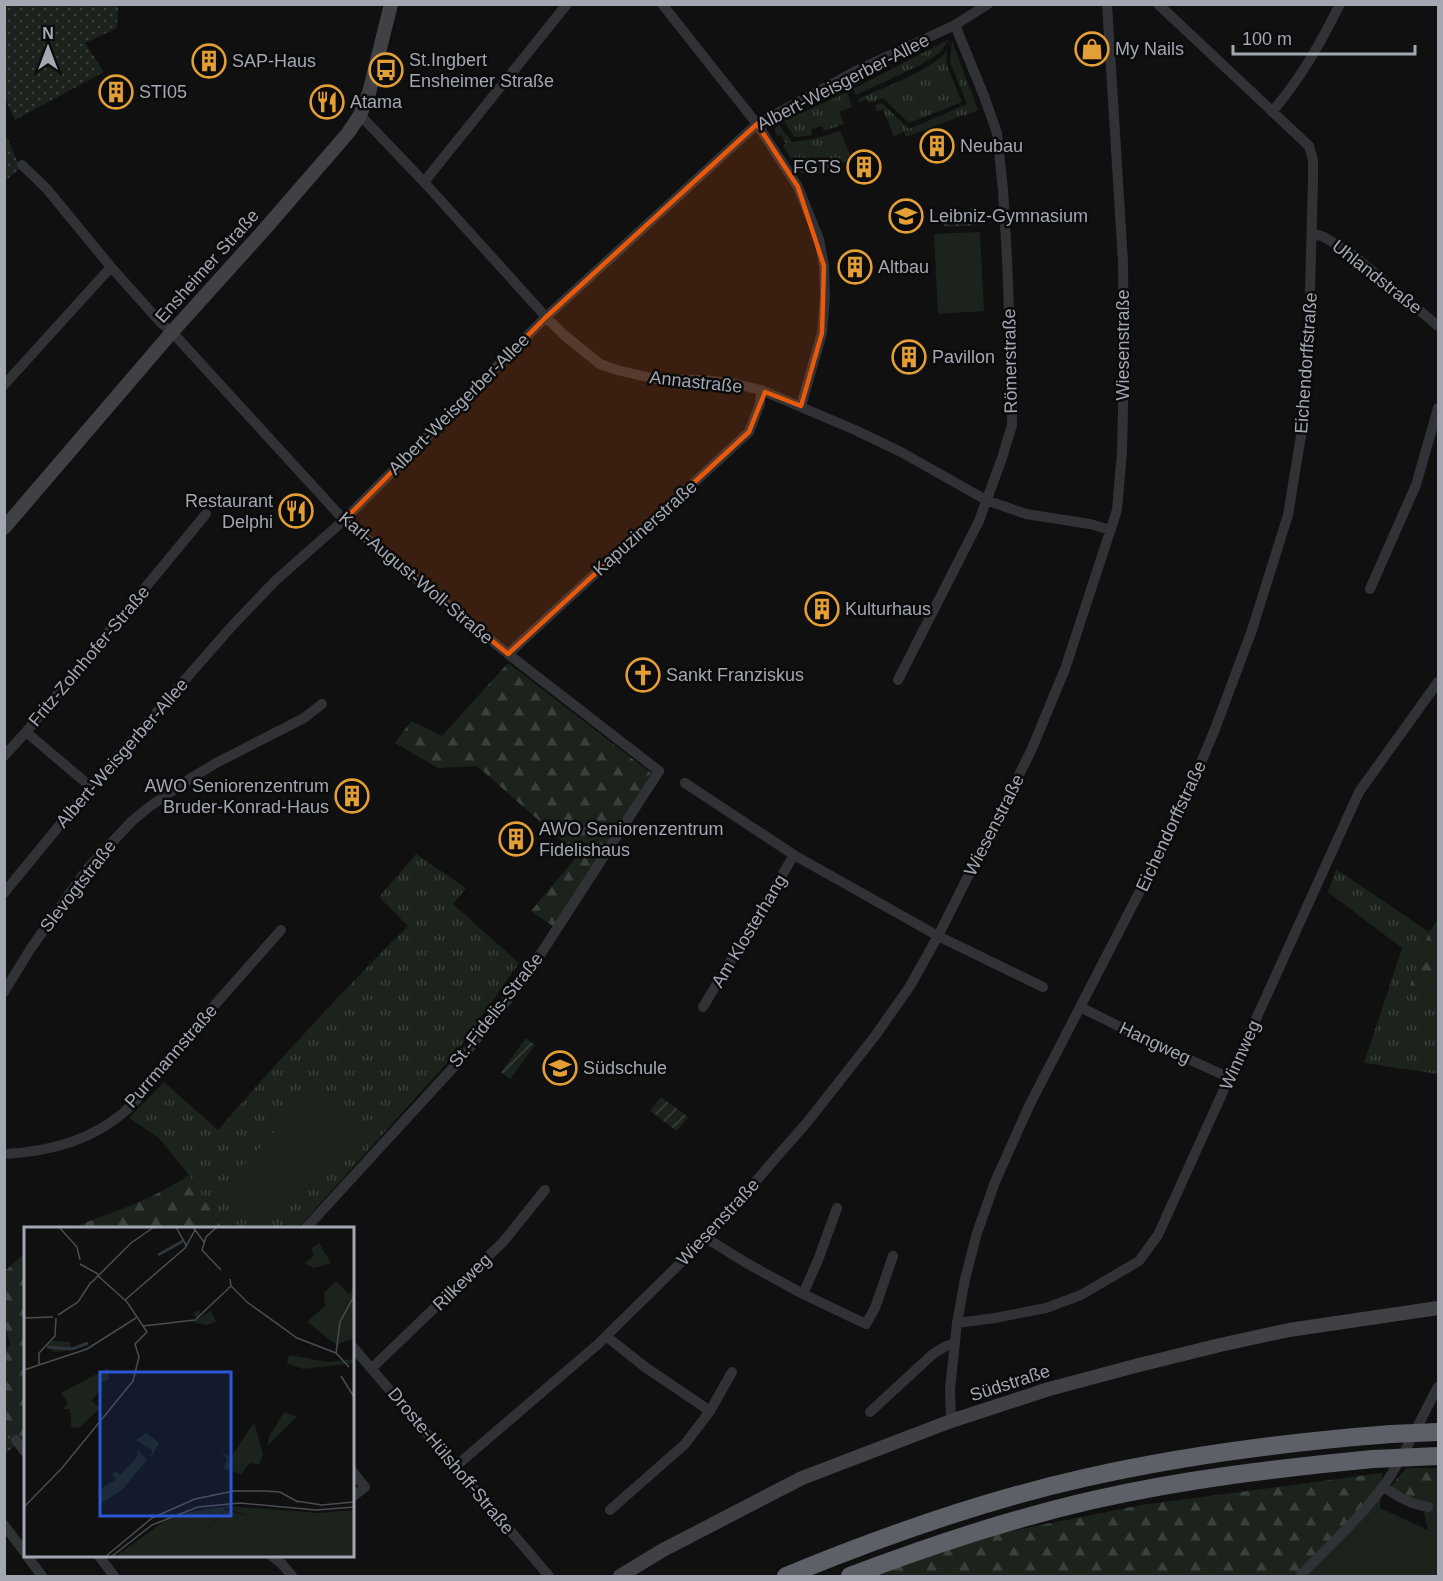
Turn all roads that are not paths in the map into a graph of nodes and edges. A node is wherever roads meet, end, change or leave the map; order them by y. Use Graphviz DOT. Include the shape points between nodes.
graph roads {
  1 [pos="391,4"];
  2 [pos="567,4"];
  3 [pos="662,4"];
  4 [pos="988,4"];
  5 [pos="1107,4"];
  6 [pos="1158,4"];
  7 [pos="1340,4"];
  8 [pos="955,26"];
  9 [pos="1272,112"];
  10 [pos="360,115"];
  11 [pos="757,124"];
  12 [pos="22,165"];
  13 [pos="424,182"];
  14 [pos="1312,233"];
  15 [pos="111,267"];
  16 [pos="546,317"];
  17 [pos="1438,326"];
  18 [pos="172,332"];
  19 [pos="4,385"];
  20 [pos="760,390"];
  21 [pos="801,406"];
  22 [pos="1438,408"];
  23 [pos="986,500"];
  24 [pos="206,514"];
  25 [pos="344,520"];
  26 [pos="4,528"];
  27 [pos="1111,530"];
  28 [pos="1370,589"];
  29 [pos="508,654"];
  30 [pos="898,680"];
  31 [pos="1438,682"];
  32 [pos="322,704"];
  33 [pos="26,732"];
  34 [pos="6,751"];
  35 [pos="659,771"];
  36 [pos="686,783"];
  37 [pos="91,787"];
  38 [pos="794,855"];
  39 [pos="4,893"];
  40 [pos="281,930"];
  41 [pos="938,936"];
  42 [pos="1043,987"];
  43 [pos="4,992"];
  44 [pos="703,1007"];
  45 [pos="1080,1007"];
  46 [pos="1230,1078"];
  47 [pos="4,1155"];
  48 [pos="545,1191"];
  49 [pos="837,1208"];
  50 [pos="307,1227"];
  51 [pos="706,1238"];
  52 [pos="893,1256"];
  53 [pos="803,1294"];
  54 [pos="1438,1308"];
  55 [pos="957,1323"];
  56 [pos="606,1336"];
  57 [pos="955,1343"];
  58 [pos="354,1348"];
  59 [pos="372,1368"];
  60 [pos="732,1372"];
  61 [pos="1438,1387"];
  62 [pos="710,1411"];
  63 [pos="870,1412"];
  64 [pos="951,1421"];
  65 [pos="1438,1432"];
  66 [pos="16,1440"];
  67 [pos="24,1451"];
  68 [pos="1438,1456"];
  69 [pos="456,1466"];
  70 [pos="354,1473"];
  71 [pos="1383,1486"];
  72 [pos="354,1495"];
  73 [pos="1428,1508"];
  74 [pos="610,1510"];
  75 [pos="4,1525"];
  76 [pos="24,1552"];
  77 [pos="28,1557"];
  78 [pos="100,1557"];
  79 [pos="276,1557"];
  80 [pos="42,1576"];
  81 [pos="114,1576"];
  82 [pos="292,1576"];
  83 [pos="549,1576"];
  84 [pos="620,1576"];
  85 [pos="786,1576"];
  86 [pos="850,1576"];
  87 [pos="1300,1576"];
  1 -- 10 [label="street, Ensheimer Straße"];
  2 -- 13 [label="street"];
  3 -- 11 [label="street"];
  4 -- 8 [label="street, Albert-Weisgerber-Allee"];
  5 -- 27 [label="street, Wiesenstraße" via="1123,262 1124,365 1122,452 1117,510"];
  6 -- 9 [label="street, Eichendorffstraße"];
  7 -- 9 [label="street" via="1308,64"];
  8 -- 11 [label="street, Albert-Weisgerber-Allee" via="858,70"];
  8 -- 23 [label="street, Römerstraße" via="997,133 1004,190 1012,425"];
  9 -- 14 [label="street, Eichendorffstraße" via="1309,146 1313,160"];
  10 -- 13 [label="street, Annastraße"];
  10 -- 18 [label="street, Ensheimer Straße" via="329,156"];
  11 -- 16 [label="street, Albert-Weisgerber-Allee"];
  11 -- 21 [label="street" via="798,187 819,239 824,266 822,333"];
  12 -- 15 [label="street, Karl-August-Woll-Straße"];
  13 -- 16 [label="street, Annastraße"];
  14 -- 17 [label="street, Uhlandstraße" via="1353,255"];
  14 -- 45 [label="street, Eichendorffstraße" via="1305,411 1288,515 1271,572 1187,796"];
  15 -- 18 [label="street, Karl-August-Woll-Straße"];
  15 -- 19 [label="street"];
  16 -- 20 [label="street, Annastraße" via="600,364 617,370 655,379 722,382"];
  16 -- 25 [label="street, Albert-Weisgerber-Allee"];
  18 -- 25 [label="street, Karl-August-Woll-Straße"];
  18 -- 26 [label="street, Ensheimer Straße"];
  20 -- 21 [label="street, Annastraße"];
  20 -- 29 [label="street, Kapuzinerstraße" via="760,404 749,432"];
  21 -- 23 [label="street, Annastraße" via="901,452"];
  22 -- 28 [label="street" via="1416,485"];
  23 -- 27 [label="street, Annastraße" via="1026,514"];
  23 -- 30 [label="street, Römerstraße"];
  24 -- 33 [label="street, Fritz-Zolnhofer-Straße"];
  25 -- 29 [label="street, Karl-August-Woll-Straße"];
  25 -- 37 [label="street, Albert-Weisgerber-Allee" via="279,577 232,626"];
  27 -- 41 [label="street, Wiesenstraße" via="1065,669 1031,751"];
  29 -- 35 [label="street, Karl-August-Woll-Straße"];
  31 -- 46 [label="street, Winnweg" via="1359,792"];
  32 -- 43 [label="street, Slevogtstraße" via="304,718 191,778 132,821 88,868"];
  33 -- 34 [label="street"];
  33 -- 37 [label="street, Fritz-Zolnhofer-Straße"];
  35 -- 50 [label="street, St.-Fidelis-Straße" via="522,981 461,1059"];
  36 -- 38 [label="street, Am Klosterhang"];
  37 -- 39 [label="street, Albert-Weisgerber-Allee"];
  38 -- 41 [label="street, Am Klosterhang"];
  38 -- 44 [label="street, Am Klosterhang"];
  40 -- 47 [label="street, Purrmannstraße" via="123,1113 102,1128 59,1146"];
  41 -- 42 [label="street"];
  41 -- 51 [label="street, Wiesenstraße" via="875,1036 809,1120"];
  45 -- 46 [label="street, Hangweg"];
  45 -- 55 [label="street, Eichendorffstraße" via="995,1182 977,1233"];
  46 -- 55 [label="street, Winnweg" via="1158,1235 1139,1261 1081,1295 1046,1308"];
  48 -- 59 [label="street, Rilkeweg" via="503,1242"];
  49 -- 53 [label="street"];
  51 -- 53 [label="street"];
  51 -- 56 [label="street, Wiesenstraße"];
  52 -- 53 [label="street" via="866,1324"];
  54 -- 64 [label="street, Südstraße" via="1289,1330 1220,1345 1049,1389"];
  55 -- 57 [label="street, Eichendorffstraße"];
  56 -- 62 [label="street"];
  56 -- 69 [label="street, Wiesenstraße"];
  57 -- 63 [label="street" via="933,1354"];
  57 -- 64 [label="street, Eichendorffstraße"];
  58 -- 59 [label="street, Droste-Hülshoff-Straße"];
  59 -- 69 [label="street, Droste-Hülshoff-Straße"];
  60 -- 62 [label="street"];
  61 -- 71 [label="street"];
  62 -- 74 [label="street" via="685,1444"];
  64 -- 84 [label="street, Südstraße" via="802,1478"];
  65 -- 85 [label="highway, bridge" via="1238,1450 1084,1478 936,1520"];
  66 -- 67 [label="street"];
  68 -- 86 [label="highway, bridge" via="1240,1474 1093,1500 946,1541"];
  69 -- 83 [label="street, Droste-Hülshoff-Straße"];
  70 -- 72 [label="street" via="365,1487"];
  71 -- 73 [label="street" via="1414,1505"];
  71 -- 87 [label="street"];
  75 -- 76 [label="street"];
  77 -- 80 [label="street"];
  78 -- 81 [label="street"];
  79 -- 82 [label="street"];
}
